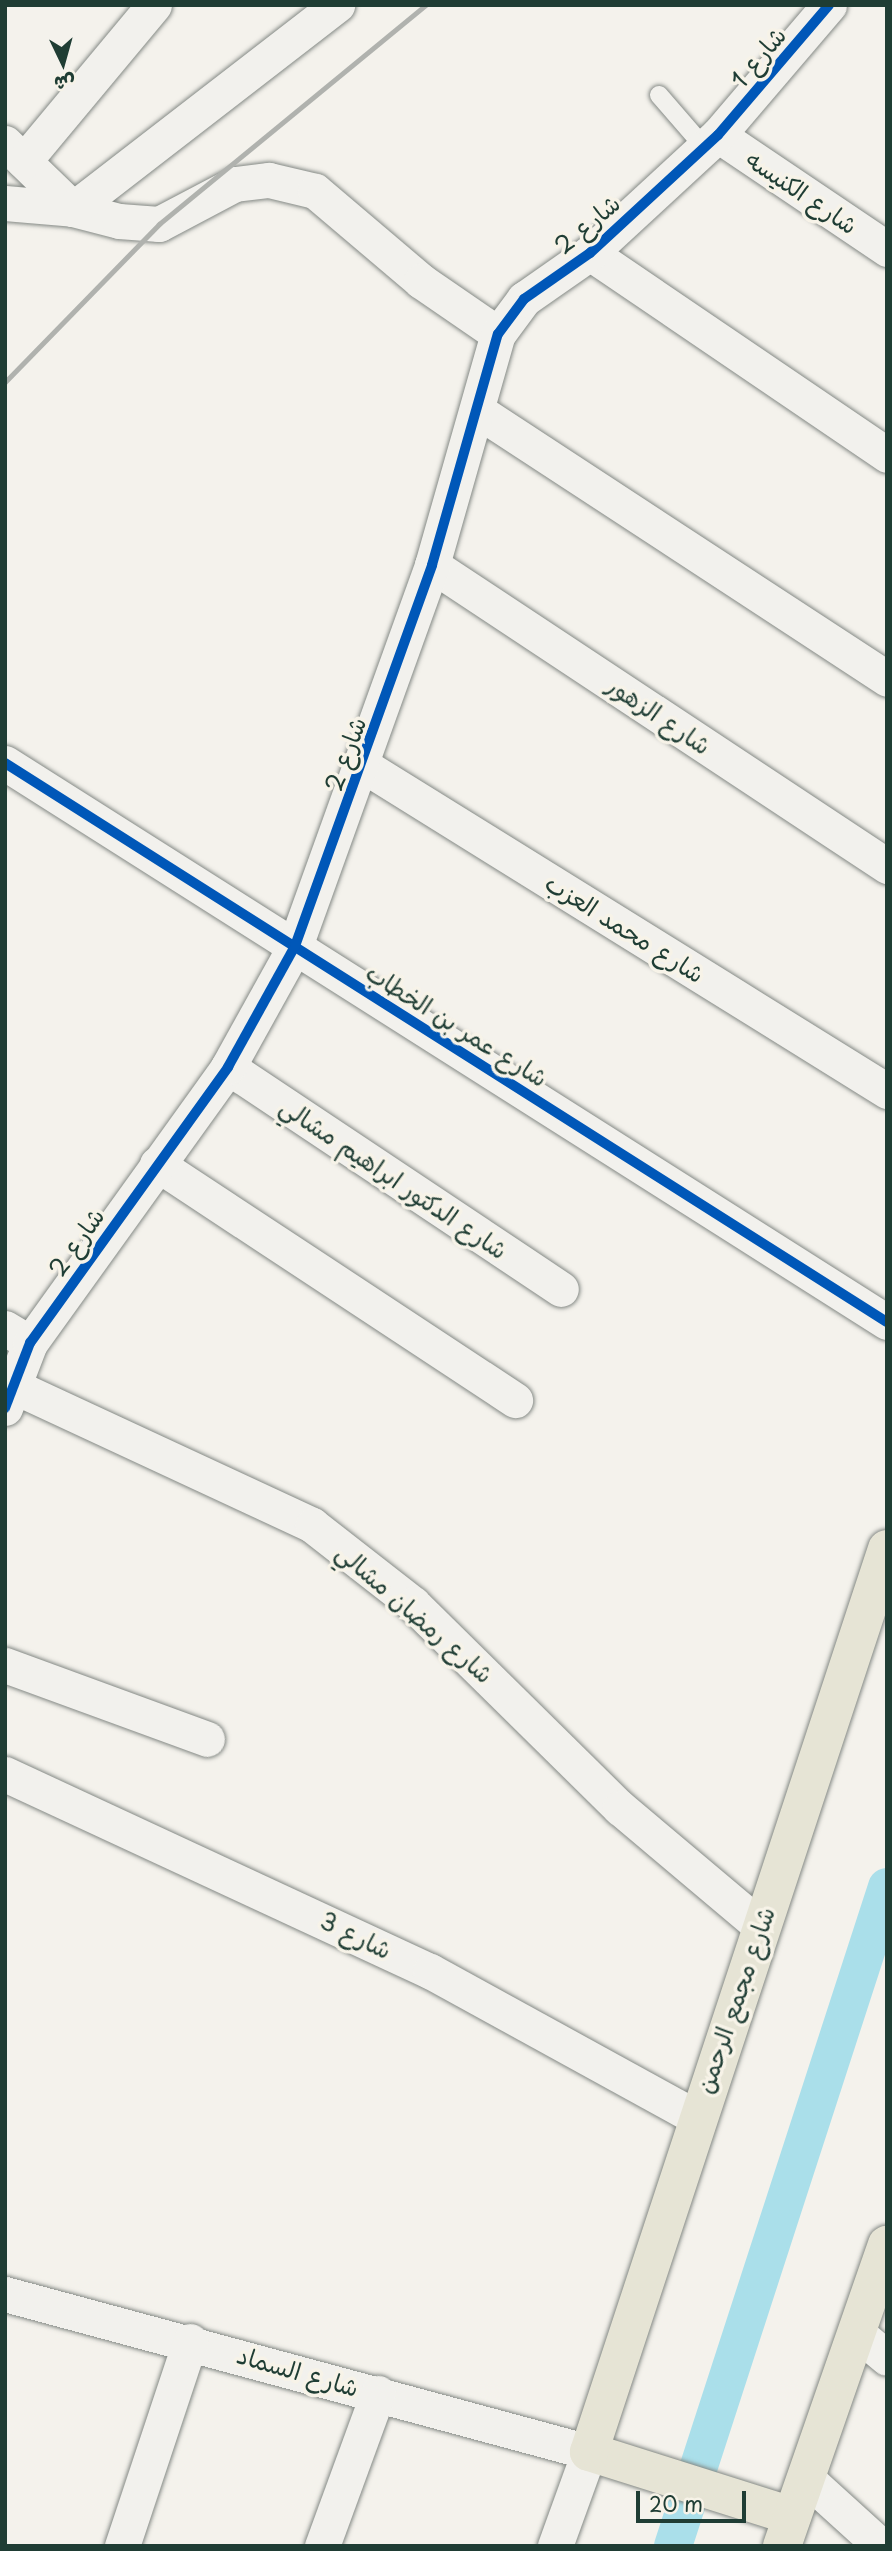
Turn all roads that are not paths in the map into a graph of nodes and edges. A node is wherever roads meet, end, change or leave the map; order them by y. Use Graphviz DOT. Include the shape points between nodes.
graph roads {
  1 [pos="154,5"];
  2 [pos="337,5"];
  3 [pos="829,5"];
  4 [pos="659,95"];
  5 [pos="711,141"];
  6 [pos="15,152"];
  7 [pos="5,203"];
  8 [pos="73,209"];
  9 [pos="885,244"];
  10 [pos="590,253"];
  11 [pos="498,334"];
  12 [pos="478,411"];
  13 [pos="887,455"];
  14 [pos="432,565"];
  15 [pos="887,679"];
  16 [pos="5,763"];
  17 [pos="364,766"];
  18 [pos="887,866"];
  19 [pos="295,946"];
  20 [pos="228,1068"];
  21 [pos="887,1091"];
  22 [pos="157,1164"];
  23 [pos="561,1289"];
  24 [pos="887,1322"];
  25 [pos="18,1336"];
  26 [pos="8,1396"];
  27 [pos="515,1400"];
  28 [pos="887,1549"];
  29 [pos="5,1665"];
  30 [pos="207,1739"];
  31 [pos="5,1774"];
  32 [pos="760,1926"];
  33 [pos="696,2117"];
  34 [pos="887,2245"];
  35 [pos="5,2294"];
  36 [pos="856,2332"];
  37 [pos="190,2341"];
  38 [pos="887,2358"];
  39 [pos="378,2393"];
  40 [pos="606,2457"];
  41 [pos="806,2478"];
  42 [pos="787,2531"];
  43 [pos="122,2546"];
  44 [pos="322,2546"];
  45 [pos="555,2546"];
  46 [pos="881,2546"];
  1 -- 6 [label="street"];
  2 -- 8 [label="street"];
  3 -- 5 [label="street, شارع 1"];
  4 -- 5 [label="lane"];
  5 -- 9 [label="street, شارع الكنيسه"];
  5 -- 10 [label="street, شارع 2"];
  6 -- 8 [label="street"];
  7 -- 8 [label="street"];
  8 -- 11 [label="street" via="159,224 235,184 270,180 315,191 421,281"];
  10 -- 11 [label="street, شارع 2" via="524,299"];
  10 -- 13 [label="street"];
  11 -- 12 [label="street, شارع 2"];
  12 -- 14 [label="street, شارع 2"];
  12 -- 15 [label="street"];
  14 -- 17 [label="street, شارع 2"];
  14 -- 18 [label="street, شارع الزهور"];
  16 -- 19 [label="street, شارع عمر بن الخطاب"];
  17 -- 19 [label="street, شارع 2"];
  17 -- 21 [label="street, شارع محمد العزب"];
  19 -- 20 [label="street, شارع 2"];
  19 -- 24 [label="street, شارع عمر بن الخطاب"];
  20 -- 22 [label="street, شارع 2"];
  20 -- 23 [label="street, شارع الدكتور ابراهيم مشالي"];
  22 -- 25 [label="street, شارع 2"];
  22 -- 27 [label="street"];
  25 -- 26 [label="street, شارع 2"];
  26 -- 32 [label="street, شارع رمضان مشالي" via="312,1525 413,1604 620,1808"];
  28 -- 32 [label="main road, شارع مجمع الرحمن"];
  29 -- 30 [label="street"];
  31 -- 33 [label="street, شارع 3" via="430,1971"];
  32 -- 33 [label="main road, شارع مجمع الرحمن"];
  33 -- 40 [label="main road, شارع مجمع الرحمن"];
  34 -- 36 [label="main road"];
  35 -- 37 [label="street, شارع السماد"];
  36 -- 38 [label="street"];
  36 -- 41 [label="main road"];
  37 -- 39 [label="street, شارع السماد"];
  37 -- 43 [label="street"];
  39 -- 40 [label="street, شارع السماد"];
  39 -- 44 [label="street"];
  40 -- 42 [label="main road" via="742,2501"];
  40 -- 45 [label="street"];
  41 -- 42 [label="main road"];
  41 -- 46 [label="street"];
}
